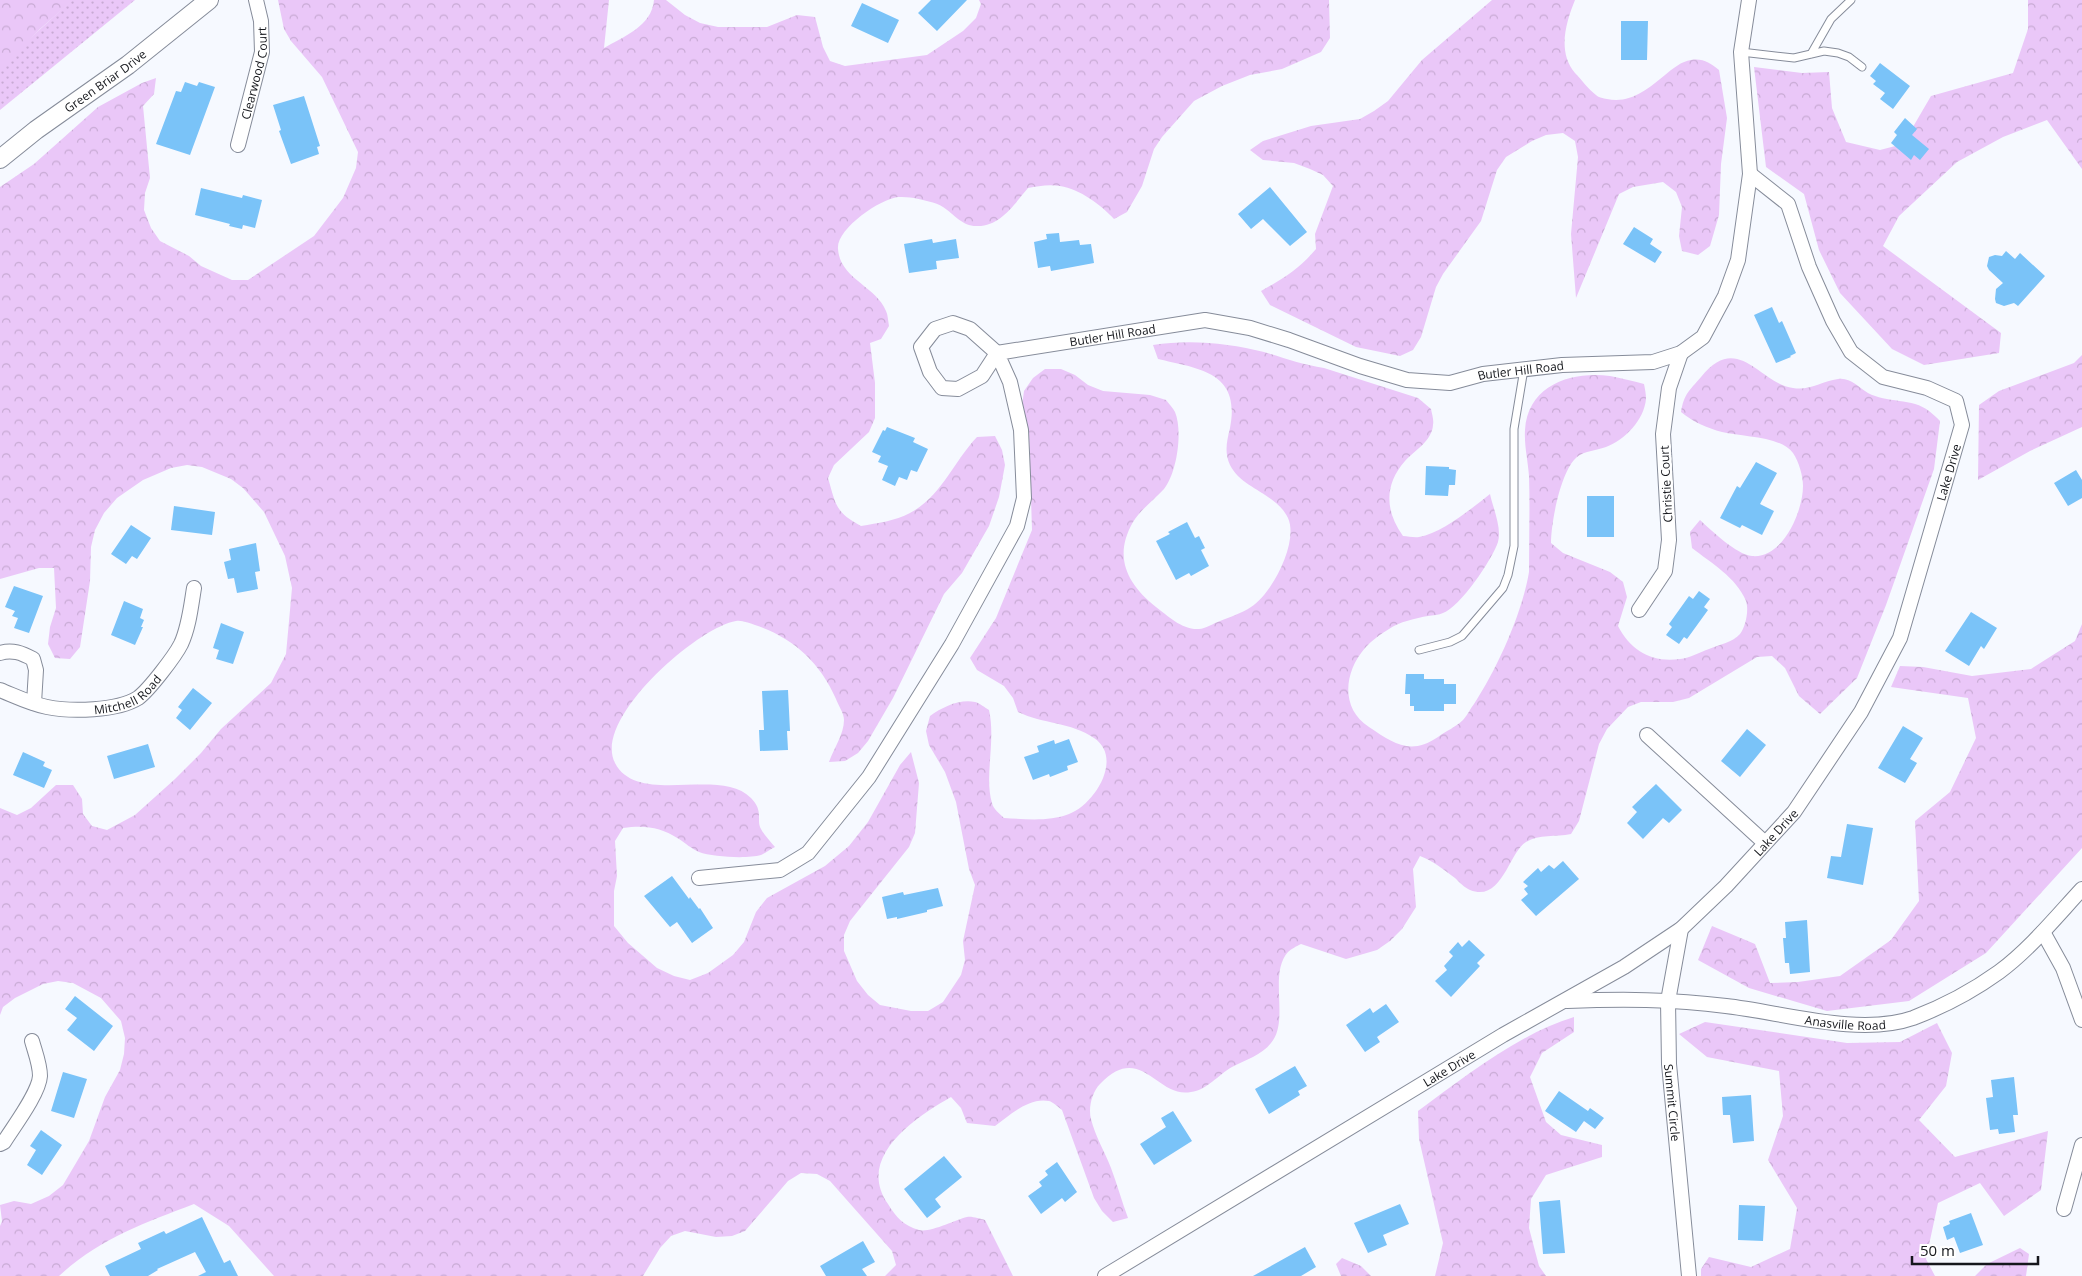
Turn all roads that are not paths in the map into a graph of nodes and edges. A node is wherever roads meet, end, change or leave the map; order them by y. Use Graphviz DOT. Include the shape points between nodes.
graph roads {
  1 [pos="209,0"];
  2 [pos="256,0"];
  3 [pos="1749,0"];
  4 [pos="1851,0"];
  5 [pos="1742,52"];
  6 [pos="1811,54"];
  7 [pos="1862,67"];
  8 [pos="238,145"];
  9 [pos="0,159"];
  10 [pos="1750,174"];
  11 [pos="1681,352"];
  12 [pos="997,353"];
  13 [pos="1524,369"];
  14 [pos="194,588"];
  15 [pos="1639,610"];
  16 [pos="1419,650"];
  17 [pos="0,653"];
  18 [pos="0,690"];
  19 [pos="34,703"];
  20 [pos="1647,735"];
  21 [pos="1765,843"];
  22 [pos="699,878"];
  23 [pos="2082,889"];
  24 [pos="1680,929"];
  25 [pos="2043,932"];
  26 [pos="1564,1001"];
  27 [pos="1668,1001"];
  28 [pos="2082,1020"];
  29 [pos="32,1041"];
  30 [pos="0,1144"];
  31 [pos="2082,1145"];
  32 [pos="2064,1208"];
  33 [pos="1105,1276"];
  34 [pos="1690,1276"];
  1 -- 9 [label="street, Green Briar Drive" via="128,65"];
  2 -- 8 [label="street, Clearwood Court" via="261,21 262,52"];
  3 -- 5 [label="street, Butler Hill Road"];
  4 -- 6 [label="lane" via="1831,19"];
  5 -- 6 [label="lane" via="1784,58"];
  5 -- 10 [label="street, Butler Hill Road"];
  6 -- 7 [label="lane" via="1824,51 1838,53"];
  10 -- 11 [label="street, Butler Hill Road" via="1738,260 1725,296 1703,337"];
  10 -- 21 [label="street, Lake Drive" via="1788,204 1808,267 1851,352 1883,378 1927,388 1956,401 1962,425 1900,638 1861,712 1794,812"];
  11 -- 13 [label="street, Butler Hill Road" via="1653,362"];
  11 -- 15 [label="street, Christie Court" via="1669,388 1663,434 1668,540 1665,571"];
  12 -- 12 [label="street" via="970,329 953,323 935,328 921,347 930,372 942,388 958,389 982,376"];
  12 -- 13 [label="street, Butler Hill Road" via="1205,320 1250,328 1407,380 1450,383 1483,374"];
  12 -- 22 [label="street" via="1010,382 1021,430 1024,498 1016,526 952,644 869,777 808,852 780,870"];
  13 -- 16 [label="lane" via="1514,430 1514,546 1508,575 1502,588 1462,636"];
  14 -- 19 [label="street, Mitchell Road" via="181,644 155,681 138,698 114,707 83,710"];
  17 -- 19 [label="street" via="21,652 33,659 36,670"];
  18 -- 19 [label="street, Mitchell Road"];
  20 -- 21 [label="street"];
  21 -- 24 [label="street, Lake Drive"];
  23 -- 25 [label="street, Anasville Road"];
  24 -- 26 [label="street, Lake Drive" via="1624,967"];
  24 -- 27 [label="street, Summit Circle"];
  25 -- 27 [label="street, Anasville Road" via="2000,972 1962,995 1912,1018 1871,1026"];
  25 -- 28 [label="street" via="2063,968"];
  26 -- 27 [label="street, Anasville Road"];
  26 -- 33 [label="street, Lake Drive" via="1494,1040"];
  27 -- 34 [label="street, Summit Circle" via="1669,1064"];
  29 -- 30 [label="street" via="40,1078 27,1108"];
  31 -- 32 [label="street"];
}
